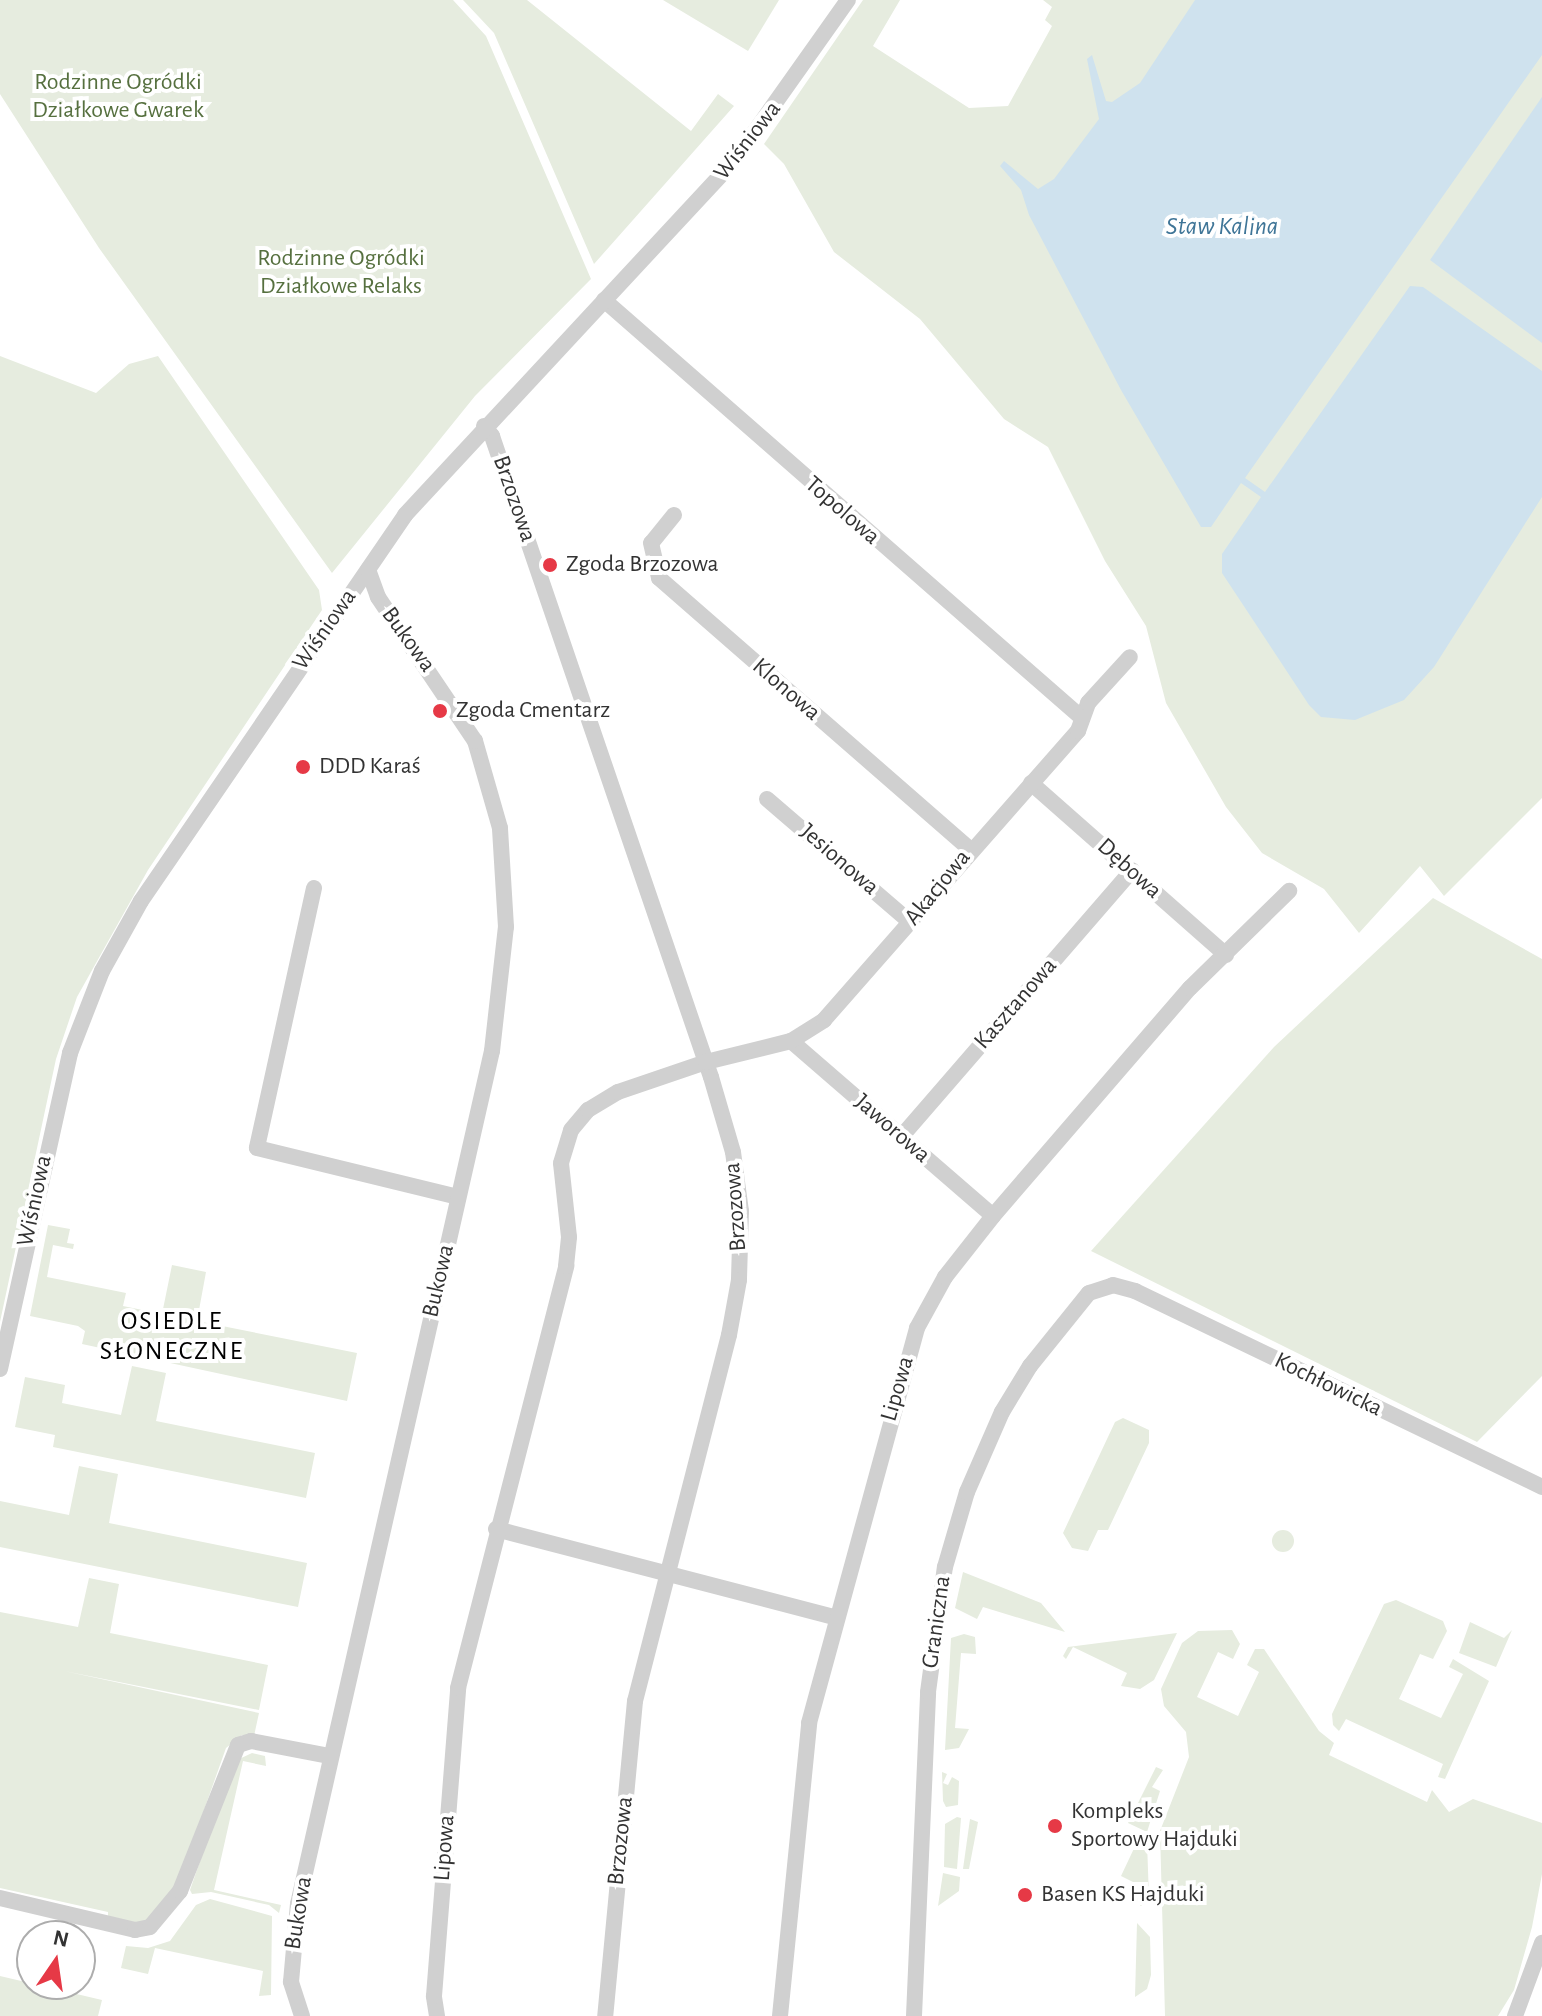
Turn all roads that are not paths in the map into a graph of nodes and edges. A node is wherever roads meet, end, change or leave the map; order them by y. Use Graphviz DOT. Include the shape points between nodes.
graph roads {
  1 [pos="848,0"];
  2 [pos="604,300"];
  3 [pos="484,426"];
  4 [pos="674,515"];
  5 [pos="368,570"];
  6 [pos="1130,657"];
  7 [pos="1082,718"];
  8 [pos="1031,783"];
  9 [pos="767,799"];
  10 [pos="970,849"];
  11 [pos="1132,870"];
  12 [pos="314,888"];
  13 [pos="1289,891"];
  14 [pos="910,922"];
  15 [pos="1226,955"];
  16 [pos="791,1041"];
  17 [pos="706,1062"];
  18 [pos="901,1137"];
  19 [pos="458,1197"];
  20 [pos="993,1216"];
  21 [pos="1113,1285"];
  22 [pos="0,1369"];
  23 [pos="1542,1487"];
  24 [pos="496,1529"];
  25 [pos="666,1572"];
  26 [pos="837,1618"];
  27 [pos="329,1756"];
  28 [pos="0,1898"];
  29 [pos="1542,1943"];
  30 [pos="302,2016"];
  31 [pos="437,2016"];
  32 [pos="605,2016"];
  33 [pos="780,2016"];
  34 [pos="914,2016"];
  35 [pos="1515,2016"];
  1 -- 2 [label="street, Wiśniowa" via="743,151"];
  2 -- 3 [label="street, Wiśniowa"];
  2 -- 7 [label="street, Topolowa"];
  3 -- 5 [label="street, Wiśniowa" via="420,497"];
  3 -- 17 [label="street, Brzozowa" via="492,436"];
  4 -- 10 [label="street, Klonowa" via="651,543 659,578"];
  5 -- 19 [label="street, Bukowa" via="378,597 475,741 504,854 506,927 499,1007"];
  5 -- 22 [label="street, Wiśniowa" via="160,871 114,947 76,1035"];
  6 -- 7 [label="street, Akacjowa" via="1088,703"];
  7 -- 8 [label="street, Akacjowa" via="1078,731"];
  8 -- 10 [label="street, Akacjowa"];
  8 -- 11 [label="street, Dębowa"];
  9 -- 14 [label="street, Jesionowa"];
  10 -- 14 [label="street, Akacjowa"];
  11 -- 15 [label="street, Dębowa"];
  11 -- 18 [label="street, Kasztanowa"];
  12 -- 19 [label="street" via="257,1148"];
  13 -- 15 [label="street, Lipowa"];
  14 -- 16 [label="street, Akacjowa" via="824,1020"];
  15 -- 20 [label="street, Lipowa" via="1190,988"];
  16 -- 17 [label="street, Akacjowa"];
  16 -- 18 [label="street, Jaworowa"];
  17 -- 24 [label="street, Lipowa" via="618,1092 588,1110 571,1130 561,1163 569,1237 566,1266"];
  17 -- 25 [label="street, Brzozowa" via="737,1177 739,1272 729,1335"];
  18 -- 20 [label="street, Jaworowa"];
  19 -- 27 [label="street, Bukowa"];
  20 -- 26 [label="street, Lipowa" via="945,1277 911,1341"];
  21 -- 23 [label="street, Kochłowicka"];
  21 -- 34 [label="street, Graniczna" via="1089,1293 1030,1366 982,1455 954,1535 936,1617 928,1692"];
  24 -- 25 [label="street"];
  24 -- 31 [label="street, Lipowa" via="458,1688 434,1996"];
  25 -- 26 [label="street"];
  25 -- 32 [label="street, Brzozowa" via="635,1701"];
  26 -- 33 [label="street, Lipowa" via="809,1723"];
  27 -- 28 [label="street" via="263,1743 238,1745 229,1755 180,1891 150,1927 135,1930"];
  27 -- 30 [label="street, Bukowa" via="292,1939 291,1982"];
  29 -- 35 [label="street"];
}
